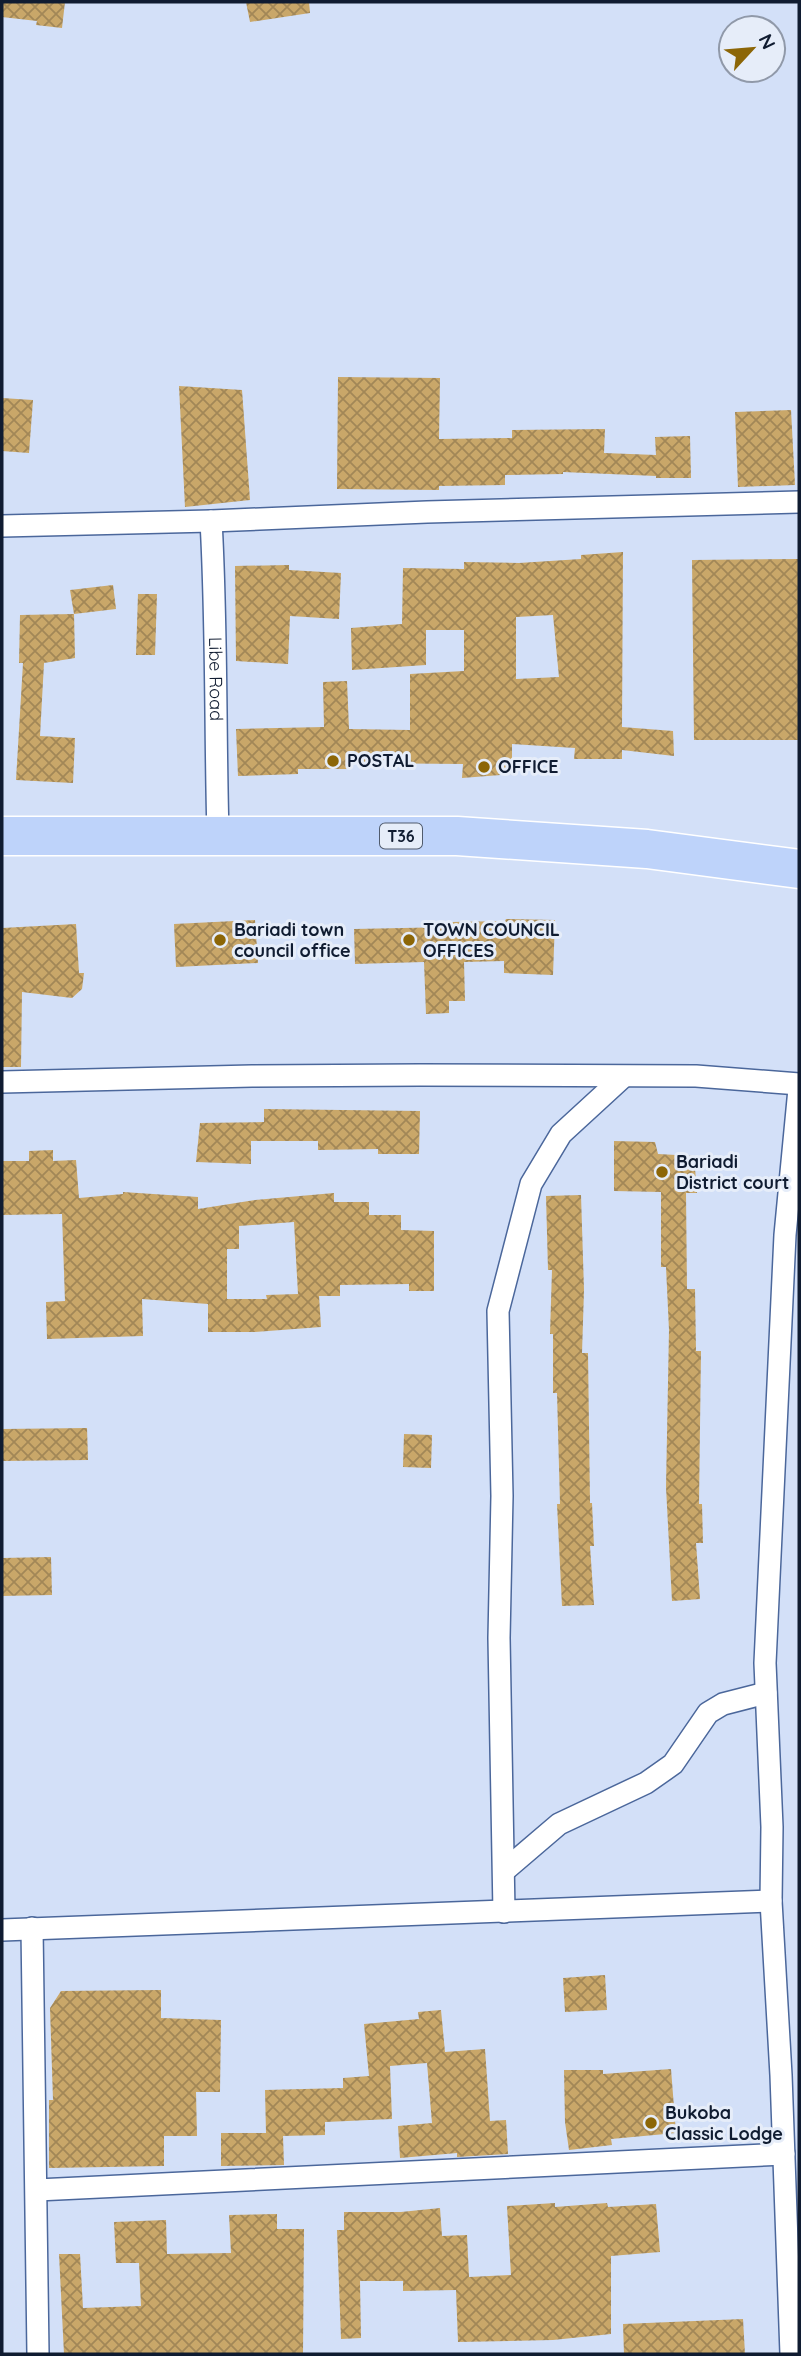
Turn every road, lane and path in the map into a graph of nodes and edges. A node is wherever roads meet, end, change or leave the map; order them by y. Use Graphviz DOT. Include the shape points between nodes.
graph roads {
  1 [pos="799,502"];
  2 [pos="211,522"];
  3 [pos="2,526"];
  4 [pos="218,834"];
  5 [pos="2,836"];
  6 [pos="799,869"];
  7 [pos="621,1078"];
  8 [pos="2,1082"];
  9 [pos="799,1086"];
  10 [pos="766,1693"];
  11 [pos="504,1871"];
  12 [pos="771,1901"];
  13 [pos="504,1912"];
  14 [pos="32,1928"];
  15 [pos="2,1930"];
  16 [pos="784,2154"];
  17 [pos="37,2190"];
  18 [pos="38,2354"];
  19 [pos="791,2354"];
  1 -- 2 [label="street"];
  2 -- 3 [label="street"];
  2 -- 4 [label="street, Libe Road"];
  4 -- 5 [label="highway, T36"];
  4 -- 6 [label="highway, T36" via="457,836 647,849"];
  7 -- 8 [label="street" via="252,1076"];
  7 -- 9 [label="street" via="696,1076"];
  7 -- 11 [label="street" via="561,1134 531,1184 498,1311"];
  9 -- 10 [label="street" via="786,1235"];
  10 -- 11 [label="street" via="723,1704 708,1713 673,1764 646,1783 559,1824"];
  10 -- 12 [label="street"];
  11 -- 13 [label="street"];
  12 -- 13 [label="street"];
  12 -- 16 [label="street"];
  13 -- 14 [label="street"];
  14 -- 15 [label="street"];
  14 -- 17 [label="street"];
  16 -- 17 [label="street"];
  16 -- 19 [label="street"];
  17 -- 18 [label="street"];
}
